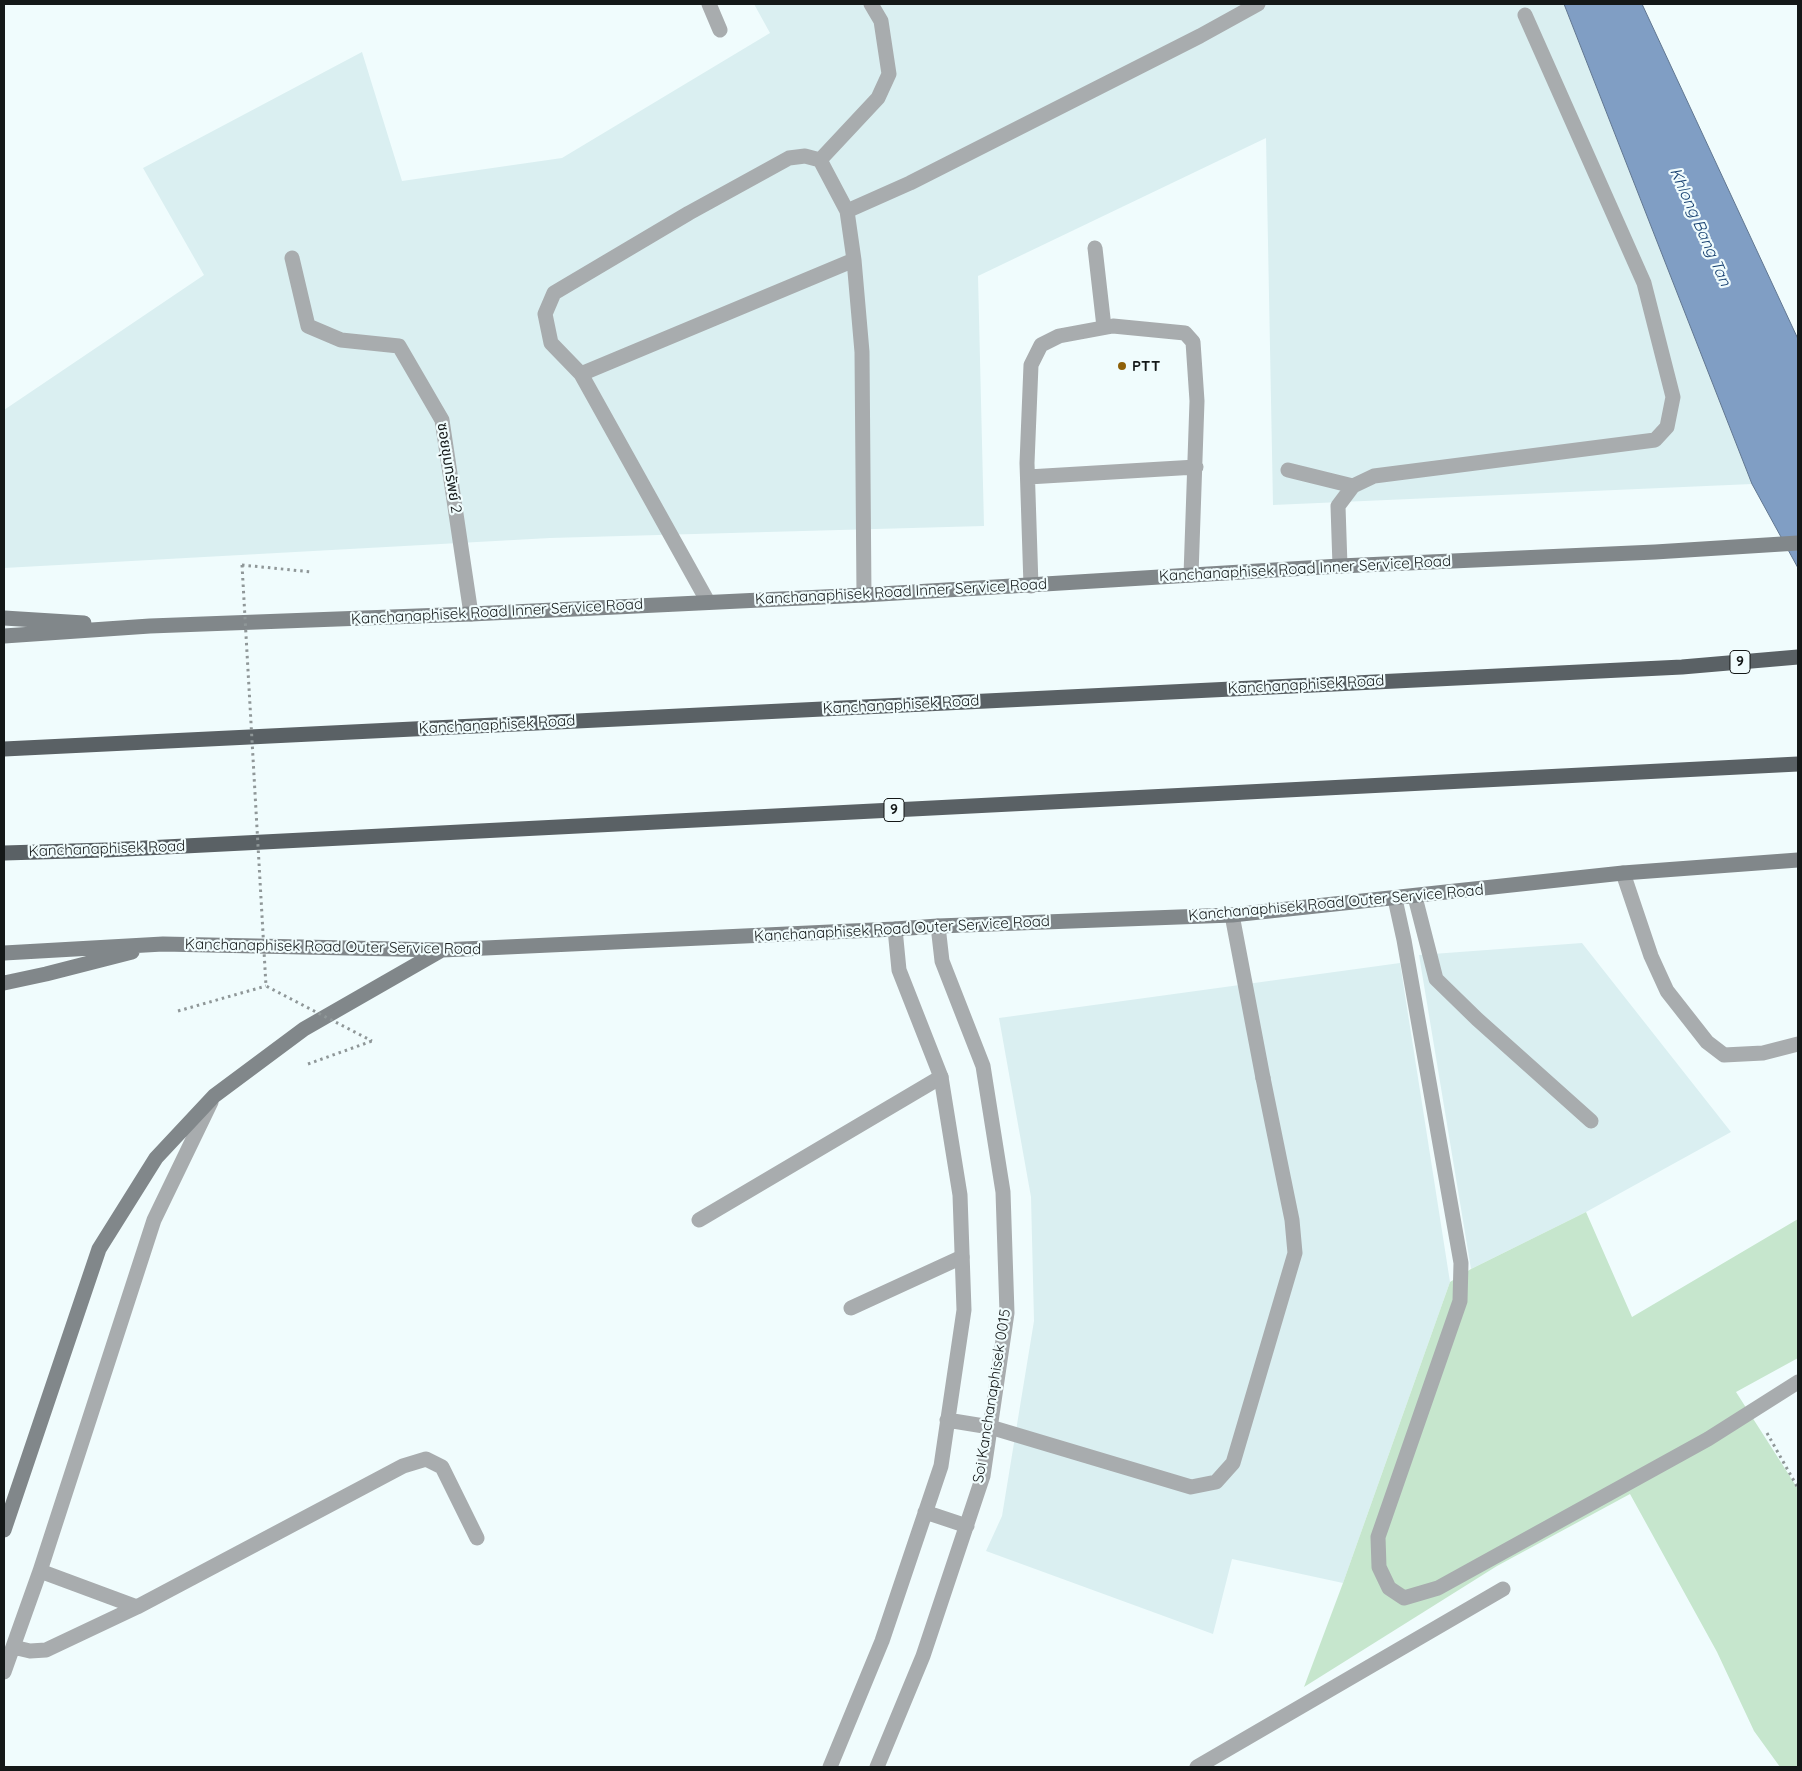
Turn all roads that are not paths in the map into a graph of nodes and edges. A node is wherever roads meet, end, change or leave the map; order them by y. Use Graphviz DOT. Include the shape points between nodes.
graph roads {
  1 [pos="709,4"];
  2 [pos="871,4"];
  3 [pos="1258,4"];
  4 [pos="1524,15"];
  5 [pos="720,30"];
  6 [pos="820,160"];
  7 [pos="847,211"];
  8 [pos="1095,248"];
  9 [pos="292,258"];
  10 [pos="854,260"];
  11 [pos="1104,327"];
  12 [pos="580,374"];
  13 [pos="1196,467"];
  14 [pos="1288,470"];
  15 [pos="1028,477"];
  16 [pos="1353,486"];
  17 [pos="1798,543"];
  18 [pos="1340,566"];
  19 [pos="1191,575"];
  20 [pos="1031,586"];
  21 [pos="864,595"];
  22 [pos="708,602"];
  23 [pos="471,614"];
  24 [pos="4,618"];
  25 [pos="150,626"];
  26 [pos="4,636"];
  27 [pos="1798,657"];
  28 [pos="4,748"];
  29 [pos="1792,765"];
  30 [pos="4,853"];
  31 [pos="1798,860"];
  32 [pos="1623,873"];
  33 [pos="1415,897"];
  34 [pos="1395,899"];
  35 [pos="1232,915"];
  36 [pos="938,926"];
  37 [pos="895,929"];
  38 [pos="162,944"];
  39 [pos="442,950"];
  40 [pos="4,953"];
  41 [pos="4,983"];
  42 [pos="1798,1044"];
  43 [pos="940,1077"];
  44 [pos="214,1096"];
  45 [pos="1591,1121"];
  46 [pos="699,1220"];
  47 [pos="962,1257"];
  48 [pos="851,1308"];
  49 [pos="1798,1382"];
  50 [pos="947,1420"];
  51 [pos="990,1427"];
  52 [pos="925,1512"];
  53 [pos="966,1526"];
  54 [pos="4,1530"];
  55 [pos="478,1538"];
  56 [pos="40,1571"];
  57 [pos="1503,1589"];
  58 [pos="137,1607"];
  59 [pos="13,1646"];
  60 [pos="4,1672"];
  61 [pos="830,1767"];
  62 [pos="877,1767"];
  63 [pos="1196,1767"];
  1 -- 5 [label="street"];
  2 -- 6 [label="street" via="882,21 889,74 878,98"];
  3 -- 7 [label="street" via="919,178"];
  4 -- 16 [label="street" via="1644,283 1673,397 1667,427 1655,440 1374,476"];
  6 -- 7 [label="street"];
  6 -- 12 [label="street" via="805,156 790,158 554,293 545,314 551,342"];
  7 -- 10 [label="street"];
  8 -- 11 [label="street"];
  9 -- 23 [label="street, ซอยขุมทรัพย์ 2" via="308,326 341,340 399,346 442,420"];
  10 -- 12 [label="street"];
  10 -- 21 [label="street" via="862,352"];
  11 -- 13 [label="street" via="1185,333 1193,342 1197,401"];
  11 -- 15 [label="street" via="1059,336 1041,345 1031,365"];
  12 -- 22 [label="street"];
  13 -- 15 [label="street"];
  13 -- 19 [label="street"];
  14 -- 16 [label="street"];
  15 -- 20 [label="street"];
  16 -- 18 [label="street" via="1338,506"];
  17 -- 18 [label="main road, Kanchanaphisek Road Inner Service Road"];
  18 -- 19 [label="main road, Kanchanaphisek Road Inner Service Road"];
  19 -- 20 [label="main road, Kanchanaphisek Road Inner Service Road"];
  20 -- 21 [label="main road, Kanchanaphisek Road Inner Service Road"];
  21 -- 22 [label="main road, Kanchanaphisek Road Inner Service Road"];
  22 -- 23 [label="main road, Kanchanaphisek Road Inner Service Road"];
  23 -- 25 [label="main road, Kanchanaphisek Road Inner Service Road"];
  24 -- 25 [label="main road"];
  25 -- 26 [label="main road, Kanchanaphisek Road Inner Service Road"];
  27 -- 28 [label="highway, Kanchanaphisek Road / 9" via="1682,667"];
  29 -- 30 [label="highway, Kanchanaphisek Road / 9"];
  31 -- 32 [label="main road, Kanchanaphisek Road Outer Service Road"];
  32 -- 33 [label="main road, Kanchanaphisek Road Outer Service Road"];
  32 -- 42 [label="street" via="1651,956 1667,991 1707,1042 1724,1055 1763,1053"];
  33 -- 34 [label="main road, Kanchanaphisek Road Outer Service Road"];
  33 -- 45 [label="street" via="1436,979"];
  34 -- 35 [label="main road, Kanchanaphisek Road Outer Service Road"];
  34 -- 49 [label="street" via="1460,1263 1460,1301 1378,1537 1379,1567 1389,1588 1404,1598 1438,1588 1708,1439"];
  35 -- 36 [label="main road, Kanchanaphisek Road Outer Service Road"];
  35 -- 51 [label="street" via="1292,1220 1295,1253 1233,1463 1216,1482 1191,1487"];
  36 -- 37 [label="main road, Kanchanaphisek Road Outer Service Road"];
  36 -- 51 [label="street, Soi Kanchanaphisek 0015" via="942,961 983,1066 1003,1192 1007,1313"];
  37 -- 39 [label="main road, Kanchanaphisek Road Outer Service Road"];
  37 -- 43 [label="street" via="900,970"];
  38 -- 39 [label="main road, Kanchanaphisek Road Outer Service Road"];
  38 -- 40 [label="main road, Kanchanaphisek Road Outer Service Road"];
  38 -- 41 [label="main road"];
  39 -- 44 [label="main road" via="304,1028"];
  43 -- 46 [label="street"];
  43 -- 47 [label="street" via="960,1195"];
  44 -- 54 [label="main road" via="156,1158 99,1249"];
  44 -- 56 [label="street" via="154,1220"];
  47 -- 48 [label="street"];
  47 -- 50 [label="street" via="964,1310"];
  50 -- 51 [label="street"];
  50 -- 52 [label="street" via="940,1466"];
  51 -- 53 [label="street, Soi Kanchanaphisek 0015" via="983,1476"];
  52 -- 53 [label="street"];
  52 -- 61 [label="street" via="882,1641"];
  53 -- 62 [label="street, Soi Kanchanaphisek 0015" via="923,1656"];
  55 -- 58 [label="street" via="442,1468 426,1459 403,1466"];
  56 -- 58 [label="street"];
  56 -- 59 [label="street"];
  57 -- 63 [label="street"];
  58 -- 59 [label="street" via="46,1650 30,1651"];
  59 -- 60 [label="street"];
}
